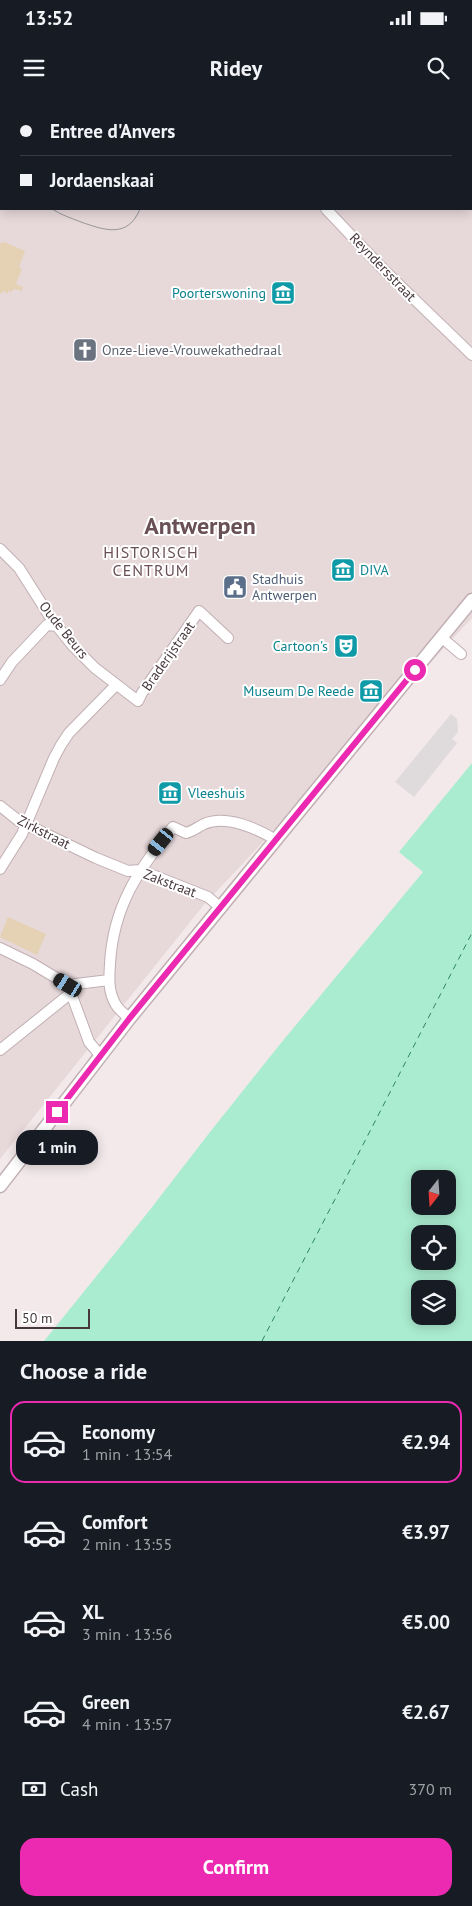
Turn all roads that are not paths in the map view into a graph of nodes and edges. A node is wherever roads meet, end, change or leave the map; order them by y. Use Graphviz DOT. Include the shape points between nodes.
graph roads {
  1 [pos="327,210"];
  2 [pos="472,355"];
  3 [pos="0,549"];
  4 [pos="472,600"];
  5 [pos="57,626"];
  6 [pos="441,637"];
  7 [pos="228,638"];
  8 [pos="461,654"];
  9 [pos="0,680"];
  10 [pos="116,686"];
  11 [pos="138,702"];
  12 [pos="0,806"];
  13 [pos="26,824"];
  14 [pos="276,840"];
  15 [pos="89,854"];
  16 [pos="0,869"];
  17 [pos="140,870"];
  18 [pos="221,908"];
  19 [pos="0,948"];
  20 [pos="108,980"];
  21 [pos="70,989"];
  22 [pos="129,1019"];
  23 [pos="0,1050"];
  24 [pos="100,1055"];
  25 [pos="0,1186"];
  1 -- 2 [label="street, Reyndersstraat"];
  3 -- 5 [label="street, Oude Beurs" via="19,568"];
  4 -- 6 [label="street"];
  5 -- 9 [label="street" via="48,625 12,662"];
  5 -- 10 [label="street, Oude Beurs"];
  6 -- 8 [label="street"];
  6 -- 14 [label="street"];
  7 -- 11 [label="street, Braderijstraat" via="199,611"];
  10 -- 11 [label="street, Oude Beurs"];
  10 -- 13 [label="street" via="61,745"];
  12 -- 13 [label="street, Zirkstraat"];
  13 -- 15 [label="street, Zirkstraat"];
  13 -- 16 [label="street"];
  14 -- 17 [label="street" via="243,824 214,821 186,832 173,827"];
  14 -- 18 [label="street"];
  15 -- 17 [label="street, Zakstraat" via="128,871"];
  17 -- 18 [label="street, Zakstraat" via="208,897"];
  17 -- 20 [label="street" via="115,924"];
  18 -- 22 [label="street"];
  19 -- 21 [label="street" via="33,964"];
  20 -- 21 [label="street"];
  20 -- 22 [label="street" via="116,1005"];
  21 -- 23 [label="street"];
  21 -- 24 [label="street" via="89,1042"];
  22 -- 24 [label="street"];
  24 -- 25 [label="street"];
}
